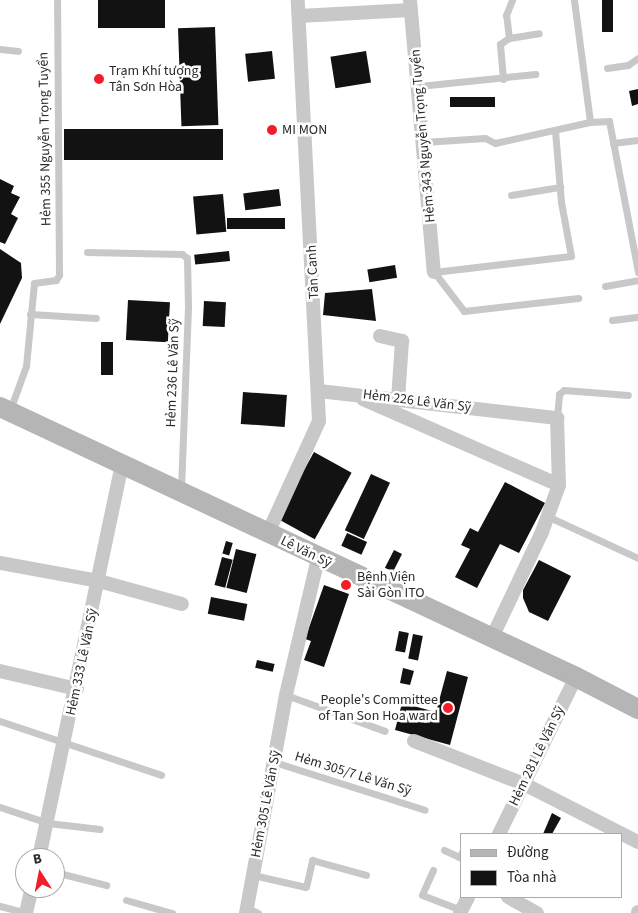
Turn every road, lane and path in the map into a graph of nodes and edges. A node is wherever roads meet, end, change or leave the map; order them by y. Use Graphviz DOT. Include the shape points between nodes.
graph roads {
  1 [pos="56,0"];
  2 [pos="298,0"];
  3 [pos="512,0"];
  4 [pos="574,0"];
  5 [pos="411,5"];
  6 [pos="299,16"];
  7 [pos="539,33"];
  8 [pos="509,38"];
  9 [pos="0,49"];
  10 [pos="18,51"];
  11 [pos="638,58"];
  12 [pos="607,68"];
  13 [pos="535,74"];
  14 [pos="503,79"];
  15 [pos="419,86"];
  16 [pos="590,122"];
  17 [pos="555,131"];
  18 [pos="638,140"];
  19 [pos="424,142"];
  20 [pos="613,143"];
  21 [pos="560,187"];
  22 [pos="511,195"];
  23 [pos="87,252"];
  24 [pos="434,272"];
  25 [pos="638,272"];
  26 [pos="638,280"];
  27 [pos="605,286"];
  28 [pos="578,298"];
  29 [pos="30,314"];
  30 [pos="638,317"];
  31 [pos="96,318"];
  32 [pos="612,320"];
  33 [pos="380,336"];
  34 [pos="319,391"];
  35 [pos="349,392"];
  36 [pos="628,395"];
  37 [pos="398,399"];
  38 [pos="5,409"];
  39 [pos="557,418"];
  40 [pos="122,465"];
  41 [pos="559,485"];
  42 [pos="181,492"];
  43 [pos="547,516"];
  44 [pos="268,533"];
  45 [pos="638,558"];
  46 [pos="318,559"];
  47 [pos="0,563"];
  48 [pos="99,581"];
  49 [pos="182,604"];
  50 [pos="492,638"];
  51 [pos="0,671"];
  52 [pos="576,677"];
  53 [pos="77,688"];
  54 [pos="286,695"];
  55 [pos="638,709"];
  56 [pos="0,720"];
  57 [pos="385,730"];
  58 [pos="414,741"];
  59 [pos="64,743"];
  60 [pos="274,762"];
  61 [pos="161,775"];
  62 [pos="524,784"];
  63 [pos="0,807"];
  64 [pos="425,810"];
  65 [pos="48,823"];
  66 [pos="100,829"];
  67 [pos="500,833"];
  68 [pos="620,833"];
  69 [pos="623,834"];
  70 [pos="638,842"];
  71 [pos="42,848"];
  72 [pos="444,850"];
  73 [pos="460,855"];
  74 [pos="434,870"];
  75 [pos="65,875"];
  76 [pos="252,875"];
  77 [pos="366,875"];
  78 [pos="106,885"];
  79 [pos="30,898"];
  80 [pos="468,898"];
  81 [pos="510,898"];
  82 [pos="126,900"];
  83 [pos="0,906"];
  84 [pos="251,911"];
  85 [pos="461,911"];
  86 [pos="26,913"];
  87 [pos="172,913"];
  88 [pos="538,913"];
  1 -- 29 [label="lane, Hẻm 355 Nguyễn Trọng Tuyển" via="58,278 34,283"];
  2 -- 6 [label="street, Tân Canh"];
  3 -- 8 [label="lane" via="506,15"];
  4 -- 16 [label="lane"];
  5 -- 6 [label="street"];
  5 -- 15 [label="street, Hẻm 343 Nguyễn Trọng Tuyển"];
  6 -- 34 [label="street, Tân Canh"];
  7 -- 8 [label="lane"];
  8 -- 14 [label="lane" via="500,44"];
  9 -- 10 [label="lane"];
  11 -- 12 [label="lane" via="628,65"];
  13 -- 14 [label="lane"];
  14 -- 15 [label="lane"];
  15 -- 19 [label="street, Hẻm 343 Nguyễn Trọng Tuyển"];
  16 -- 17 [label="lane"];
  16 -- 20 [label="lane" via="609,120"];
  17 -- 19 [label="lane" via="495,144 485,138"];
  17 -- 21 [label="lane"];
  18 -- 20 [label="lane"];
  19 -- 24 [label="street, Hẻm 343 Nguyễn Trọng Tuyển"];
  20 -- 25 [label="lane"];
  21 -- 22 [label="lane"];
  21 -- 24 [label="lane" via="571,256"];
  23 -- 42 [label="lane, Hẻm 236 Lê Văn Sỹ" via="185,255 188,307"];
  24 -- 28 [label="lane" via="464,311"];
  26 -- 27 [label="lane"];
  29 -- 31 [label="lane"];
  29 -- 38 [label="lane" via="26,366"];
  30 -- 32 [label="lane"];
  33 -- 37 [label="street" via="402,341"];
  34 -- 35 [label="street"];
  34 -- 44 [label="street, Tân Canh" via="319,420"];
  35 -- 37 [label="street, Hẻm 226 Lê Văn Sỹ"];
  35 -- 41 [label="street, Hẻm 226 Lê Văn Sỹ"];
  36 -- 39 [label="lane" via="560,391"];
  37 -- 39 [label="street, Hẻm 226 Lê Văn Sỹ"];
  38 -- 40 [label="main road, Lê Văn Sỹ"];
  39 -- 41 [label="street"];
  40 -- 42 [label="main road, Lê Văn Sỹ"];
  40 -- 48 [label="street, Hẻm 333 Lê Văn Sỹ"];
  41 -- 43 [label="street"];
  42 -- 44 [label="main road, Lê Văn Sỹ"];
  43 -- 45 [label="lane"];
  43 -- 50 [label="street"];
  44 -- 46 [label="main road, Lê Văn Sỹ"];
  46 -- 50 [label="main road, Lê Văn Sỹ"];
  46 -- 54 [label="street, Hẻm 305 Lê Văn Sỹ"];
  47 -- 48 [label="street"];
  48 -- 49 [label="street"];
  48 -- 53 [label="street, Hẻm 333 Lê Văn Sỹ"];
  50 -- 52 [label="main road, Lê Văn Sỹ"];
  51 -- 53 [label="street"];
  52 -- 55 [label="main road, Lê Văn Sỹ"];
  52 -- 62 [label="street, Hẻm 281 Lê Văn Sỹ"];
  53 -- 59 [label="street, Hẻm 333 Lê Văn Sỹ"];
  54 -- 57 [label="lane"];
  54 -- 60 [label="street, Hẻm 305 Lê Văn Sỹ"];
  56 -- 59 [label="lane"];
  58 -- 62 [label="street"];
  59 -- 61 [label="lane"];
  59 -- 65 [label="street, Hẻm 333 Lê Văn Sỹ"];
  60 -- 64 [label="lane, Hẻm 305/7 Lê Văn Sỹ"];
  60 -- 76 [label="street, Hẻm 305 Lê Văn Sỹ"];
  62 -- 67 [label="street, Hẻm 281 Lê Văn Sỹ"];
  62 -- 68 [label="street"];
  63 -- 65 [label="lane"];
  65 -- 66 [label="lane"];
  65 -- 71 [label="street, Hẻm 333 Lê Văn Sỹ"];
  69 -- 70 [label="street"];
  72 -- 73 [label="lane"];
  74 -- 85 [label="lane" via="422,895"];
  75 -- 78 [label="lane"];
  76 -- 77 [label="lane" via="306,888 312,860"];
  76 -- 84 [label="street, Hẻm 305 Lê Văn Sỹ"];
  79 -- 86 [label="street"];
  80 -- 85 [label="street"];
  81 -- 88 [label="street"];
  82 -- 87 [label="lane"];
  83 -- 86 [label="lane"];
}
